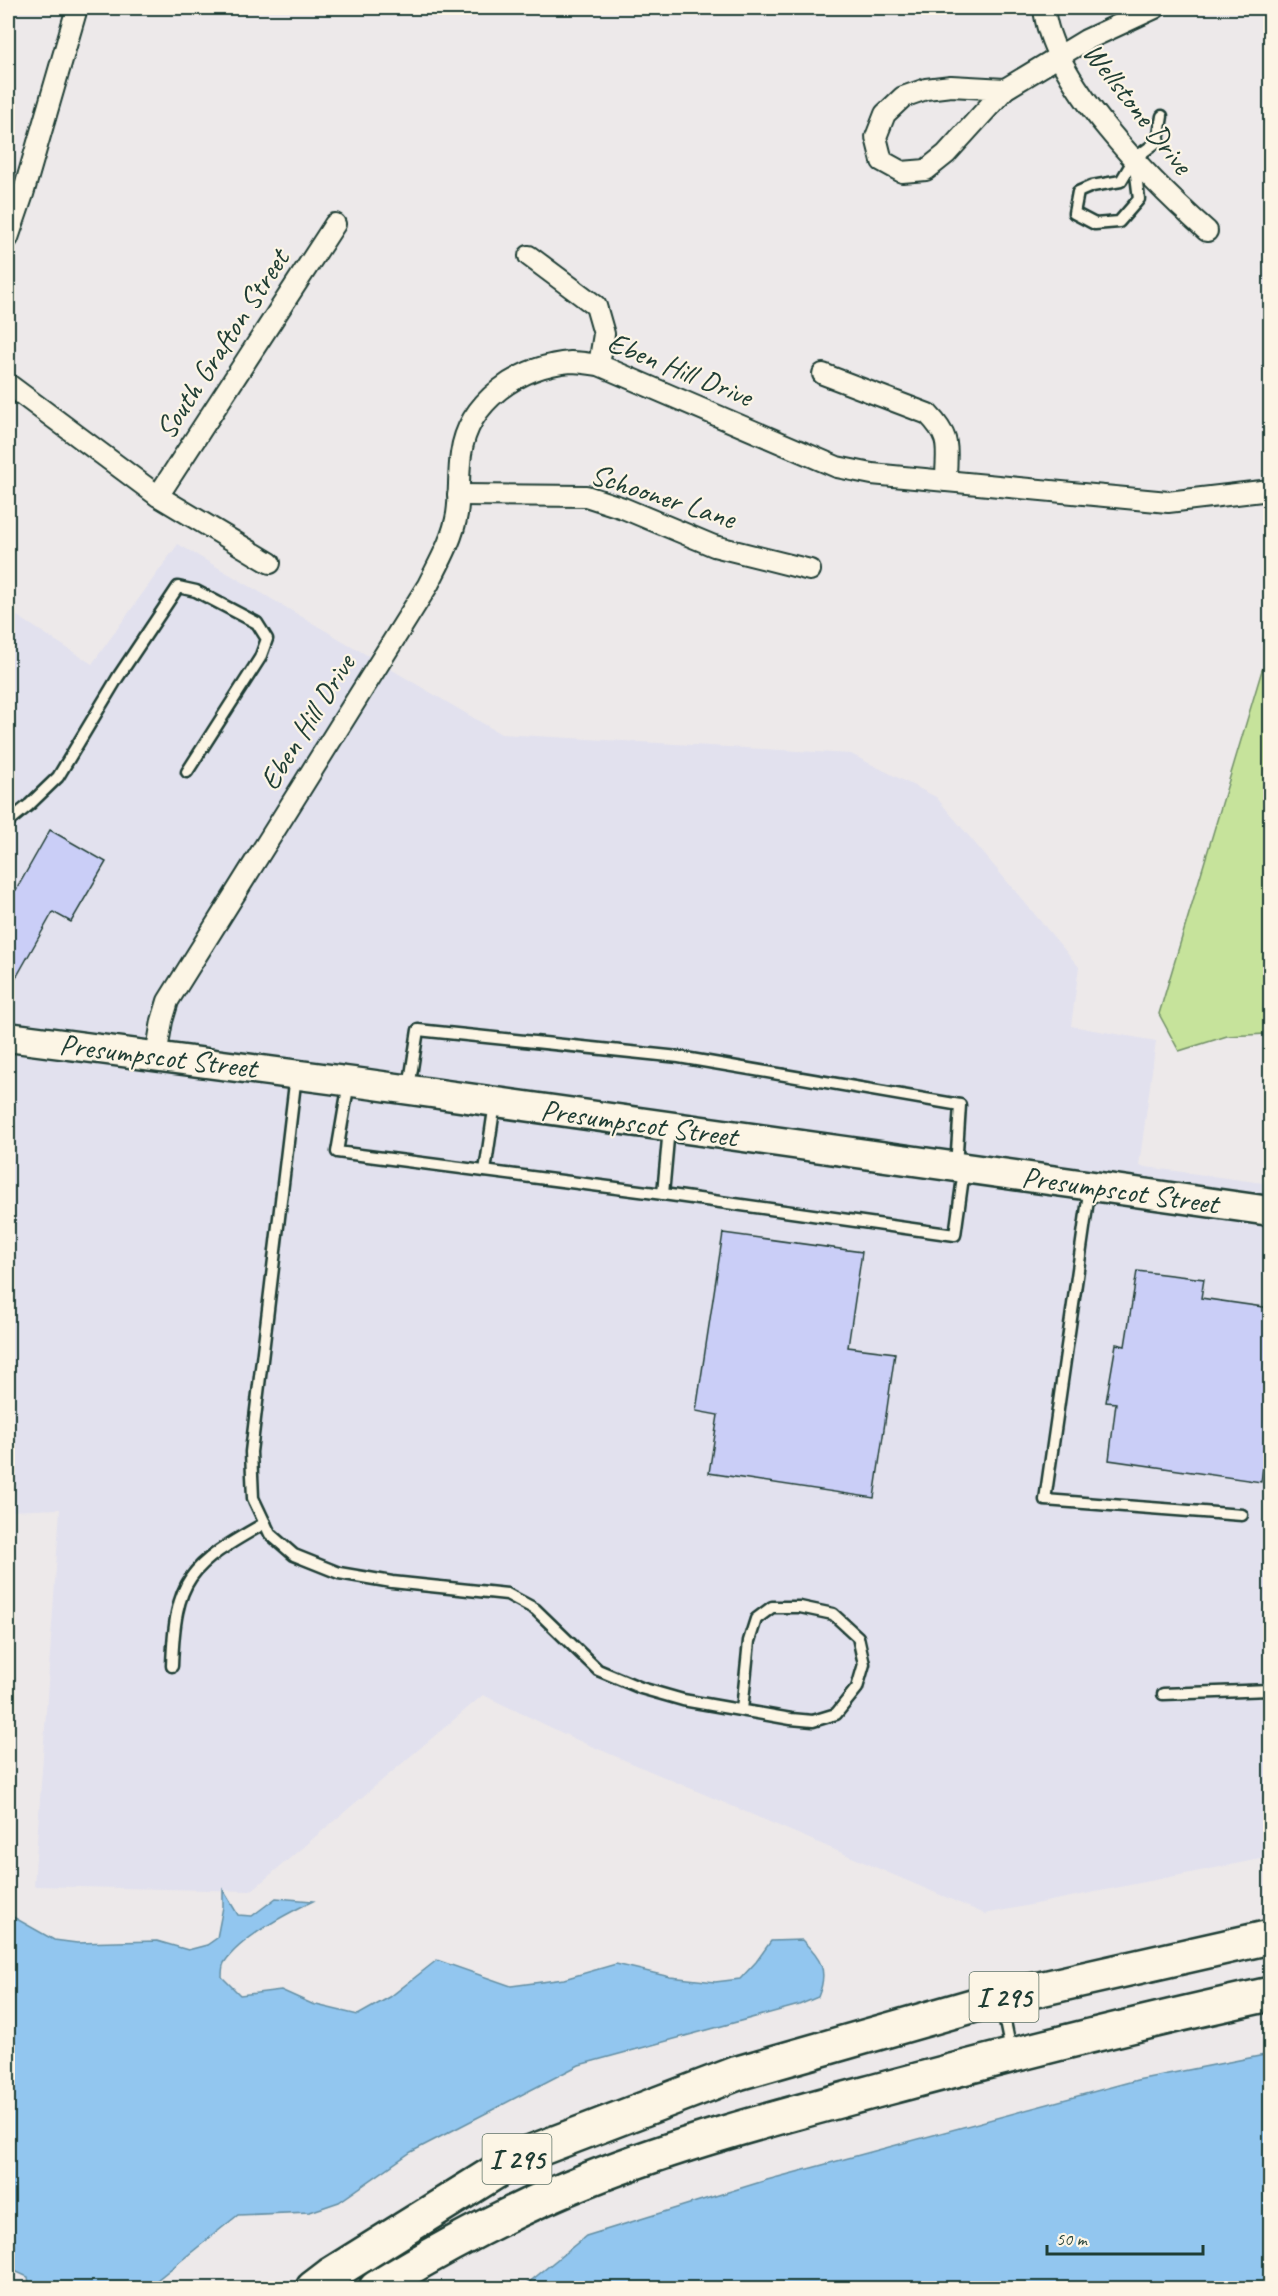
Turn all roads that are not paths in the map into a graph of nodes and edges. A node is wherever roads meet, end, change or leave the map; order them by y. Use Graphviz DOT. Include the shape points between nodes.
graph roads {
  1 [pos="77,8"];
  2 [pos="1044,8"];
  3 [pos="1155,8"];
  4 [pos="1058,56"];
  5 [pos="1005,89"];
  6 [pos="1162,116"];
  7 [pos="1134,159"];
  8 [pos="335,224"];
  9 [pos="1208,231"];
  10 [pos="8,238"];
  11 [pos="529,256"];
  12 [pos="599,365"];
  13 [pos="823,374"];
  14 [pos="8,384"];
  15 [pos="946,481"];
  16 [pos="1270,489"];
  17 [pos="158,495"];
  18 [pos="458,495"];
  19 [pos="270,563"];
  20 [pos="810,570"];
  21 [pos="187,772"];
  22 [pos="8,822"];
  23 [pos="8,1037"];
  24 [pos="156,1056"];
  25 [pos="296,1074"];
  26 [pos="349,1082"];
  27 [pos="409,1090"];
  28 [pos="495,1102"];
  29 [pos="669,1128"];
  30 [pos="960,1168"];
  31 [pos="484,1171"];
  32 [pos="1090,1186"];
  33 [pos="663,1194"];
  34 [pos="1270,1211"];
  35 [pos="1242,1515"];
  36 [pos="265,1523"];
  37 [pos="172,1666"];
  38 [pos="1270,1690"];
  39 [pos="1163,1694"];
  40 [pos="742,1710"];
  41 [pos="1270,1937"];
  42 [pos="1270,1994"];
  43 [pos="1000,1998"];
  44 [pos="1011,2055"];
  45 [pos="313,2289"];
  46 [pos="376,2289"];
  1 -- 10 [label="street"];
  2 -- 4 [label="street, Wellstone Drive"];
  3 -- 4 [label="street"];
  4 -- 5 [label="street"];
  4 -- 7 [label="street, Wellstone Drive"];
  5 -- 5 [label="street" via="951,86 903,97 885,114 876,137 882,161 902,172 926,170 946,154"];
  6 -- 7 [label="lane" via="1158,141"];
  7 -- 7 [label="lane" via="1121,180 1078,192 1074,213 1095,224 1119,222 1139,199"];
  7 -- 9 [label="street, Wellstone Drive"];
  8 -- 17 [label="street, South Grafton Street"];
  11 -- 12 [label="street" via="596,306 604,334"];
  12 -- 15 [label="street, Eben Hill Drive" via="837,467"];
  12 -- 18 [label="street, Eben Hill Drive" via="572,362 524,374 482,405 468,429 461,453"];
  13 -- 15 [label="street" via="928,414 947,438"];
  14 -- 17 [label="street"];
  15 -- 16 [label="street, Eben Hill Drive" via="1168,502"];
  17 -- 19 [label="street"];
  18 -- 20 [label="street, Schooner Lane" via="586,496 714,546"];
  18 -- 24 [label="street, Eben Hill Drive" via="452,533 428,585 168,1000"];
  21 -- 22 [label="lane" via="260,657 267,639 257,623 196,591 178,587 58,777"];
  23 -- 24 [label="street, Presumpscot Street"];
  24 -- 25 [label="street, Presumpscot Street"];
  25 -- 26 [label="street, Presumpscot Street"];
  25 -- 36 [label="lane" via="250,1452 253,1498"];
  26 -- 27 [label="street, Presumpscot Street"];
  26 -- 31 [label="lane" via="337,1152"];
  27 -- 28 [label="street, Presumpscot Street"];
  27 -- 30 [label="lane" via="418,1030 679,1057 960,1105"];
  28 -- 29 [label="street, Presumpscot Street"];
  28 -- 31 [label="lane"];
  29 -- 30 [label="street, Presumpscot Street"];
  29 -- 33 [label="lane"];
  30 -- 32 [label="street, Presumpscot Street"];
  30 -- 33 [label="lane" via="954,1235"];
  31 -- 33 [label="lane"];
  32 -- 34 [label="street, Presumpscot Street"];
  32 -- 35 [label="lane" via="1045,1500"];
  36 -- 37 [label="lane" via="229,1543 193,1572 177,1608"];
  36 -- 40 [label="lane" via="270,1534 294,1555 339,1573 507,1593 535,1609 598,1670 640,1688"];
  38 -- 39 [label="lane"];
  40 -- 40 [label="lane" via="749,1641 756,1619 772,1607 800,1607 833,1614 858,1637 864,1664 856,1688 836,1714 813,1721"];
  41 -- 43 [label="highway, I 295"];
  42 -- 44 [label="highway, I 295"];
  43 -- 44 [label="lane"];
  43 -- 45 [label="highway, I 295" via="738,2073 521,2156"];
  44 -- 46 [label="highway, I 295" via="773,2118 588,2180 502,2217"];
}
